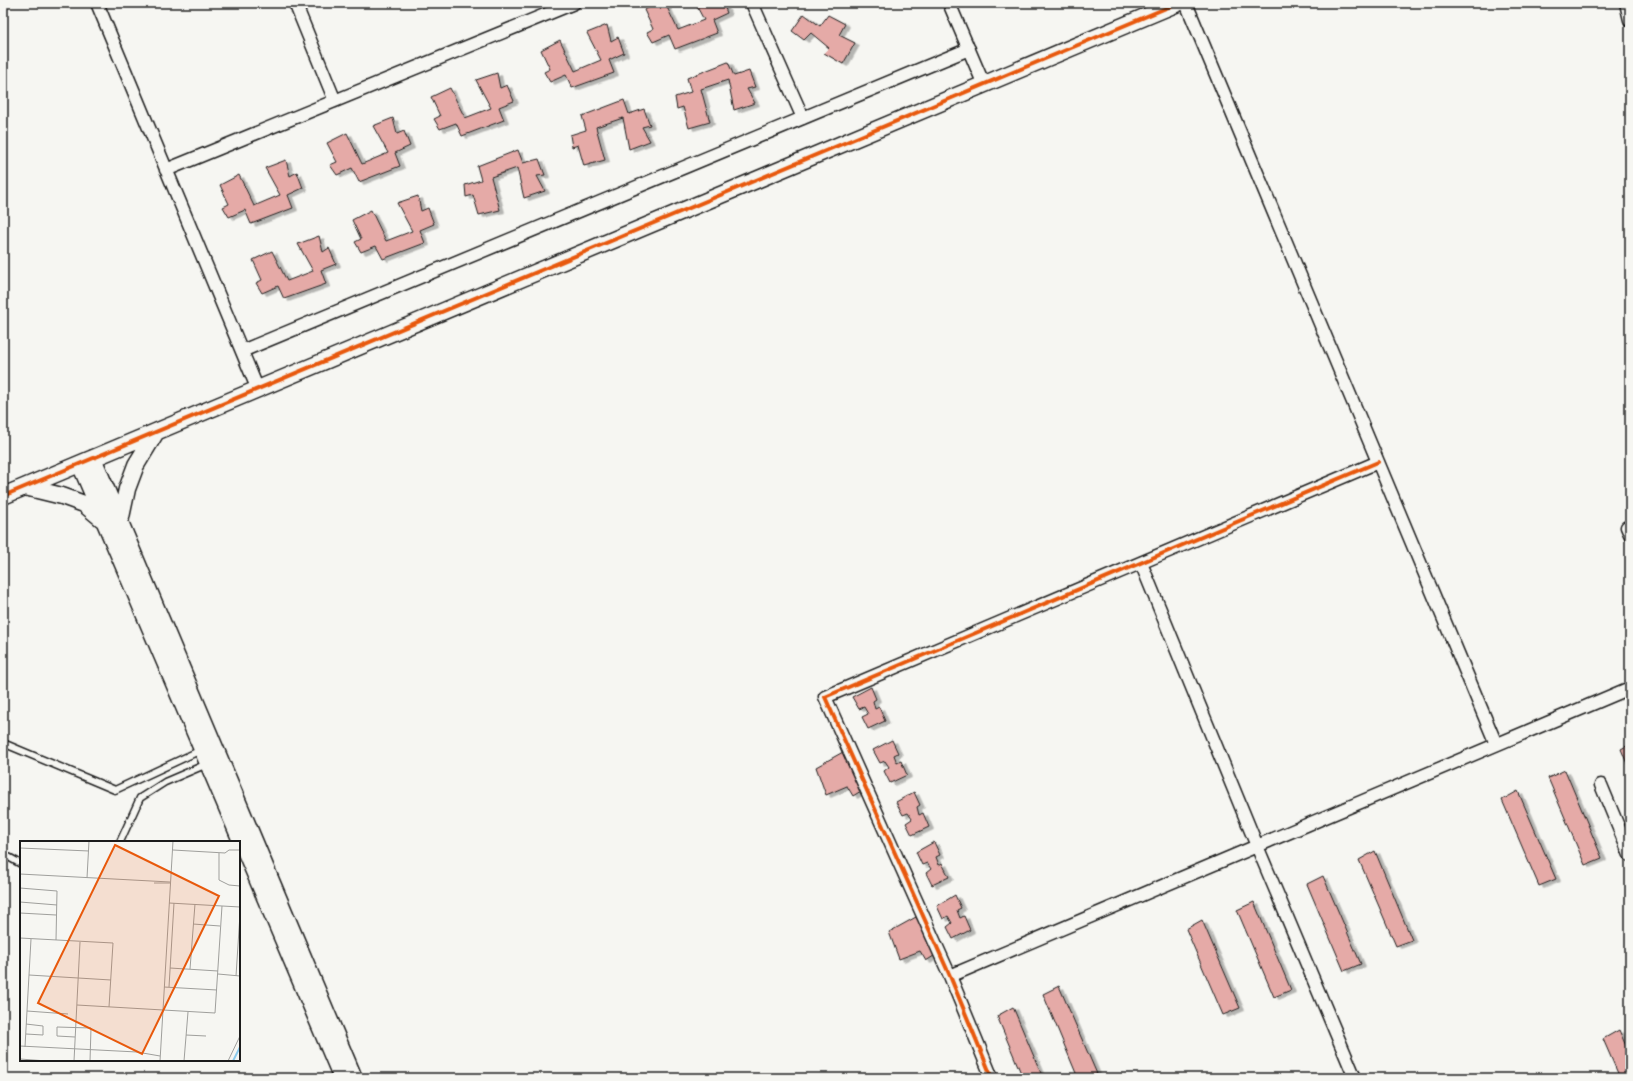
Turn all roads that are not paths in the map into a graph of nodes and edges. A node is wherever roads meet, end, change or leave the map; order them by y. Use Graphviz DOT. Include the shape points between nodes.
graph roads {
  1 [pos="97,3"];
  2 [pos="296,3"];
  3 [pos="574,3"];
  4 [pos="752,3"];
  5 [pos="949,3"];
  6 [pos="1178,3"];
  7 [pos="1186,3"];
  8 [pos="1626,3"];
  9 [pos="1630,20"];
  10 [pos="969,49"];
  11 [pos="984,85"];
  12 [pos="334,101"];
  13 [pos="803,118"];
  14 [pos="166,170"];
  15 [pos="242,351"];
  16 [pos="258,390"];
  17 [pos="156,432"];
  18 [pos="86,461"];
  19 [pos="1378,462"];
  20 [pos="25,487"];
  21 [pos="3,496"];
  22 [pos="112,522"];
  23 [pos="1630,526"];
  24 [pos="1630,534"];
  25 [pos="1141,562"];
  26 [pos="1630,688"];
  27 [pos="3,743"];
  28 [pos="1496,744"];
  29 [pos="206,756"];
  30 [pos="1601,785"];
  31 [pos="120,841"];
  32 [pos="1257,846"];
  33 [pos="5,855"];
  34 [pos="1630,855"];
  35 [pos="20,863"];
  36 [pos="950,976"];
  37 [pos="342,1078"];
  38 [pos="354,1078"];
  39 [pos="992,1078"];
  40 [pos="1355,1078"];
  1 -- 14 [label="street"];
  2 -- 12 [label="street"];
  3 -- 12 [label="street"];
  4 -- 13 [label="street"];
  5 -- 10 [label="street"];
  6 -- 11 [label="street"];
  7 -- 19 [label="street"];
  8 -- 9 [label="street"];
  10 -- 11 [label="street"];
  10 -- 13 [label="street"];
  11 -- 16 [label="street"];
  12 -- 14 [label="street"];
  13 -- 15 [label="street"];
  14 -- 15 [label="street"];
  15 -- 16 [label="street"];
  16 -- 17 [label="street"];
  17 -- 18 [label="street"];
  17 -- 22 [label="street" via="136,465"];
  18 -- 20 [label="street"];
  18 -- 22 [label="street"];
  19 -- 25 [label="street"];
  19 -- 28 [label="street"];
  20 -- 21 [label="street"];
  20 -- 22 [label="street" via="84,504"];
  22 -- 29 [label="street"];
  22 -- 38 [label="street"];
  23 -- 24 [label="street" via="1627,527"];
  25 -- 32 [label="street"];
  25 -- 36 [label="street" via="825,697"];
  26 -- 28 [label="street"];
  27 -- 29 [label="lane" via="115,790"];
  28 -- 32 [label="street"];
  29 -- 31 [label="lane" via="140,798"];
  29 -- 37 [label="street"];
  30 -- 34 [label="street"];
  32 -- 36 [label="street"];
  32 -- 40 [label="street"];
  33 -- 35 [label="lane"];
  36 -- 39 [label="street"];
}
